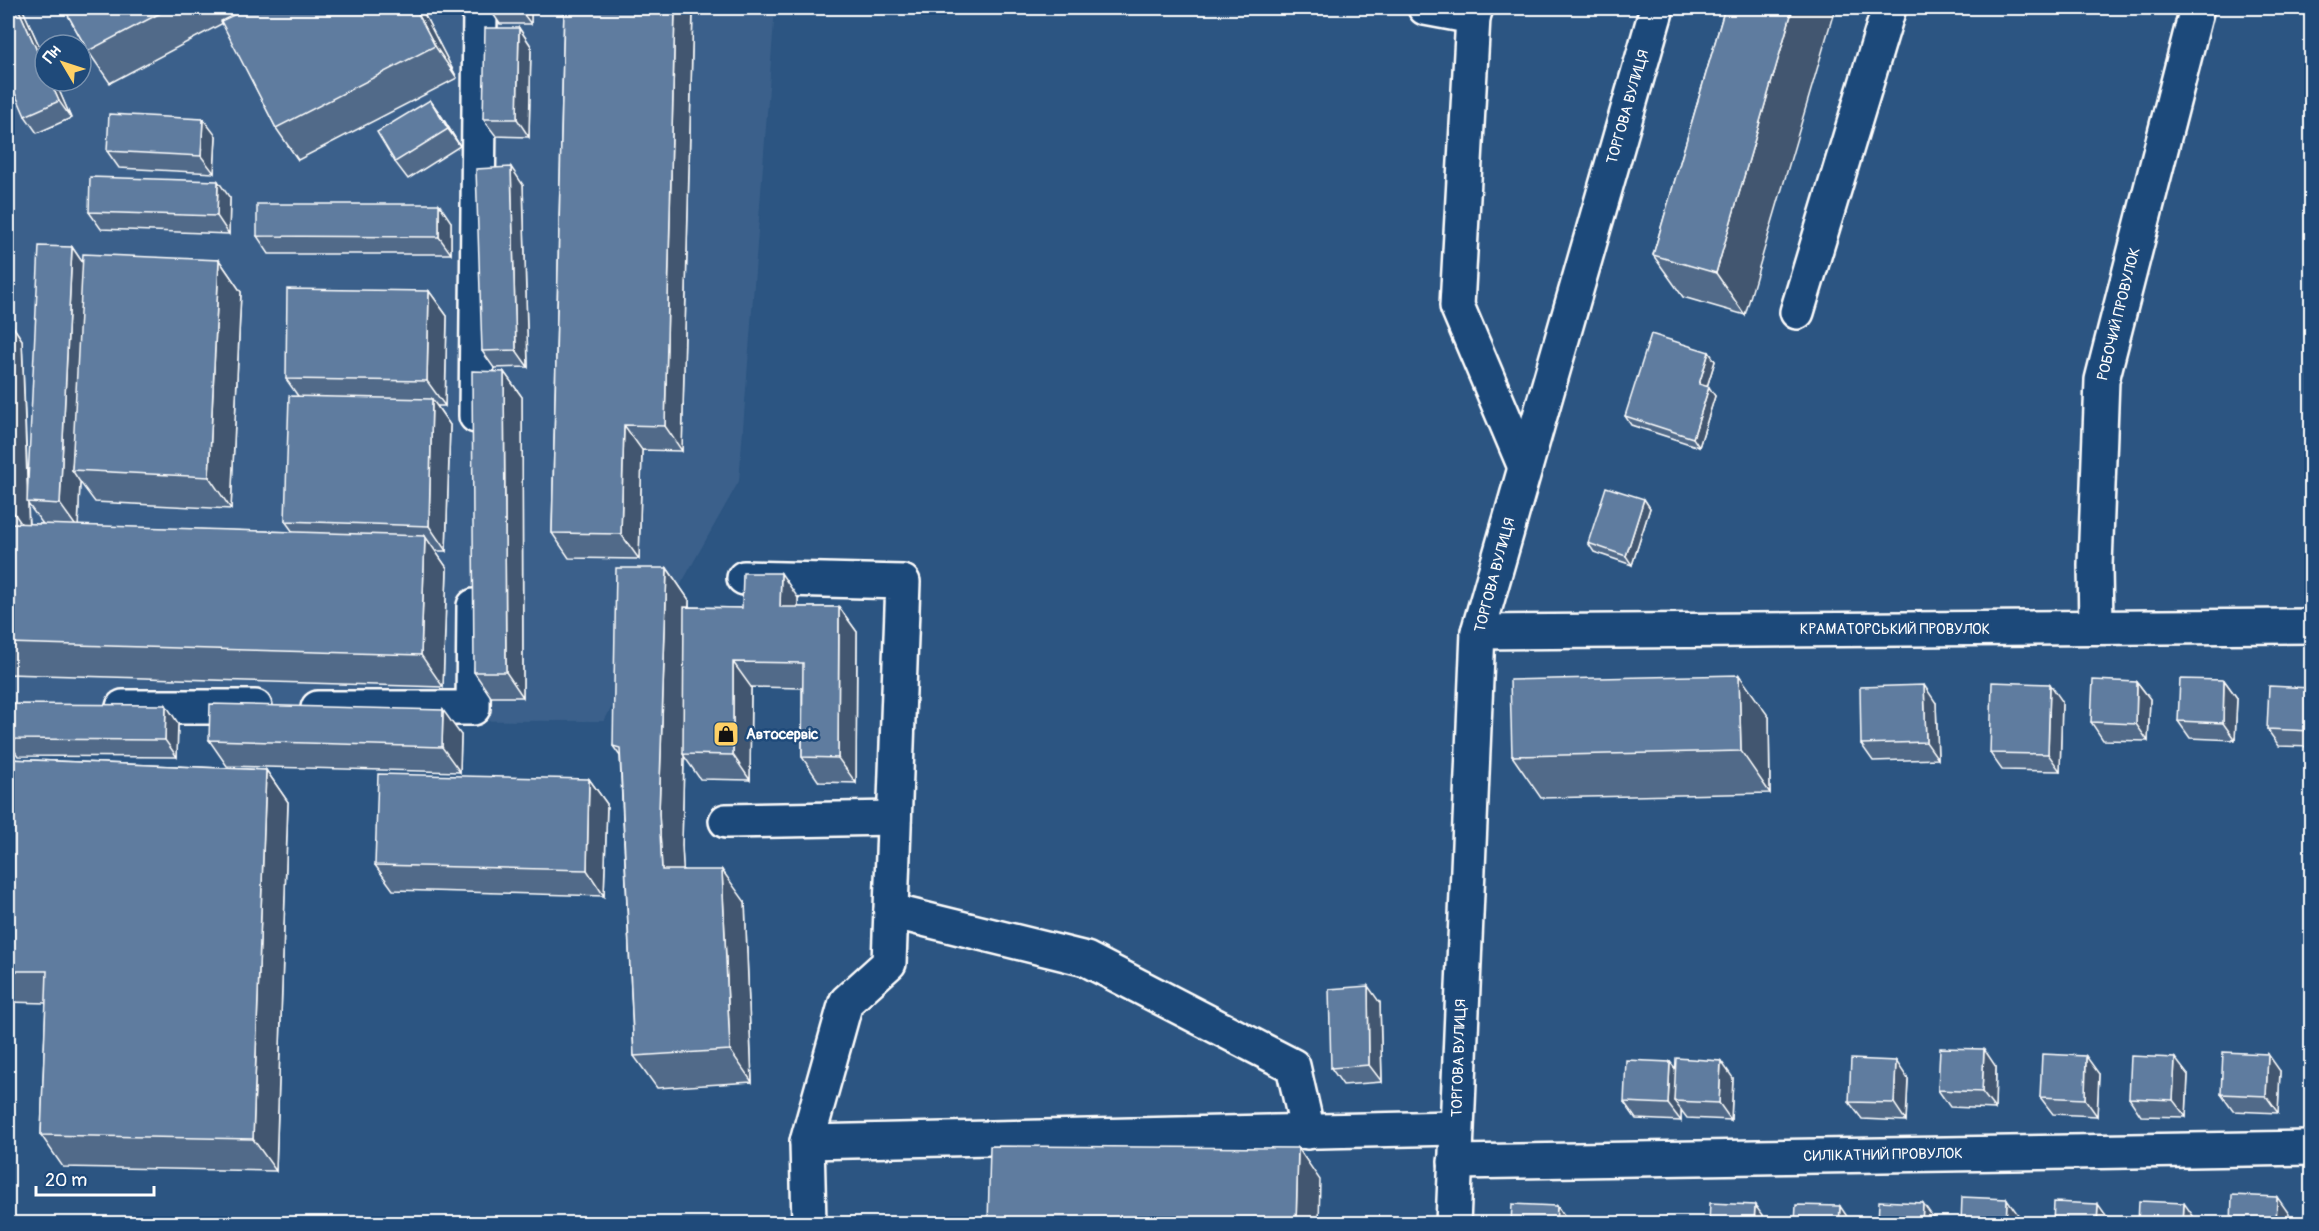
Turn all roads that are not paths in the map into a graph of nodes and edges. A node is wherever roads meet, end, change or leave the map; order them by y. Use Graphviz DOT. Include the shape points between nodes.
graph roads {
  1 [pos="480,8"];
  2 [pos="1425,8"];
  3 [pos="1657,8"];
  4 [pos="1889,8"];
  5 [pos="2198,8"];
  6 [pos="1475,12"];
  7 [pos="1797,312"];
  8 [pos="476,447"];
  9 [pos="1525,467"];
  10 [pos="474,578"];
  11 [pos="744,578"];
  12 [pos="2312,626"];
  13 [pos="2096,627"];
  14 [pos="1478,632"];
  15 [pos="91,707"];
  16 [pos="894,818"];
  17 [pos="726,821"];
  18 [pos="891,911"];
  19 [pos="1456,1128"];
  20 [pos="1308,1132"];
  21 [pos="807,1142"];
  22 [pos="2312,1148"];
  23 [pos="1455,1162"];
  24 [pos="809,1224"];
  25 [pos="1453,1224"];
  1 -- 8 [label="street"];
  2 -- 6 [label="street"];
  3 -- 9 [label="street, ТОРГОВА ВУЛИЦЯ"];
  4 -- 7 [label="street"];
  5 -- 13 [label="street, РОБОЧИЙ ПРОВУЛОК" via="2102,380"];
  6 -- 9 [label="street" via="1457,306"];
  9 -- 14 [label="street, ТОРГОВА ВУЛИЦЯ"];
  10 -- 15 [label="street" via="473,708"];
  11 -- 16 [label="street" via="903,582"];
  12 -- 13 [label="street, КРАМАТОРСЬКИЙ ПРОВУЛОК"];
  13 -- 14 [label="street, КРАМАТОРСЬКИЙ ПРОВУЛОК"];
  14 -- 19 [label="street, ТОРГОВА ВУЛИЦЯ"];
  16 -- 17 [label="street"];
  16 -- 18 [label="street"];
  18 -- 20 [label="street" via="1086,959 1293,1066"];
  18 -- 21 [label="street" via="889,963 846,1002"];
  19 -- 20 [label="street"];
  19 -- 23 [label="street, ТОРГОВА ВУЛИЦЯ"];
  20 -- 21 [label="street"];
  21 -- 24 [label="street"];
  22 -- 23 [label="street, СИЛІКАТНИЙ ПРОВУЛОК"];
  23 -- 25 [label="street, ТОРГОВА ВУЛИЦЯ"];
}
